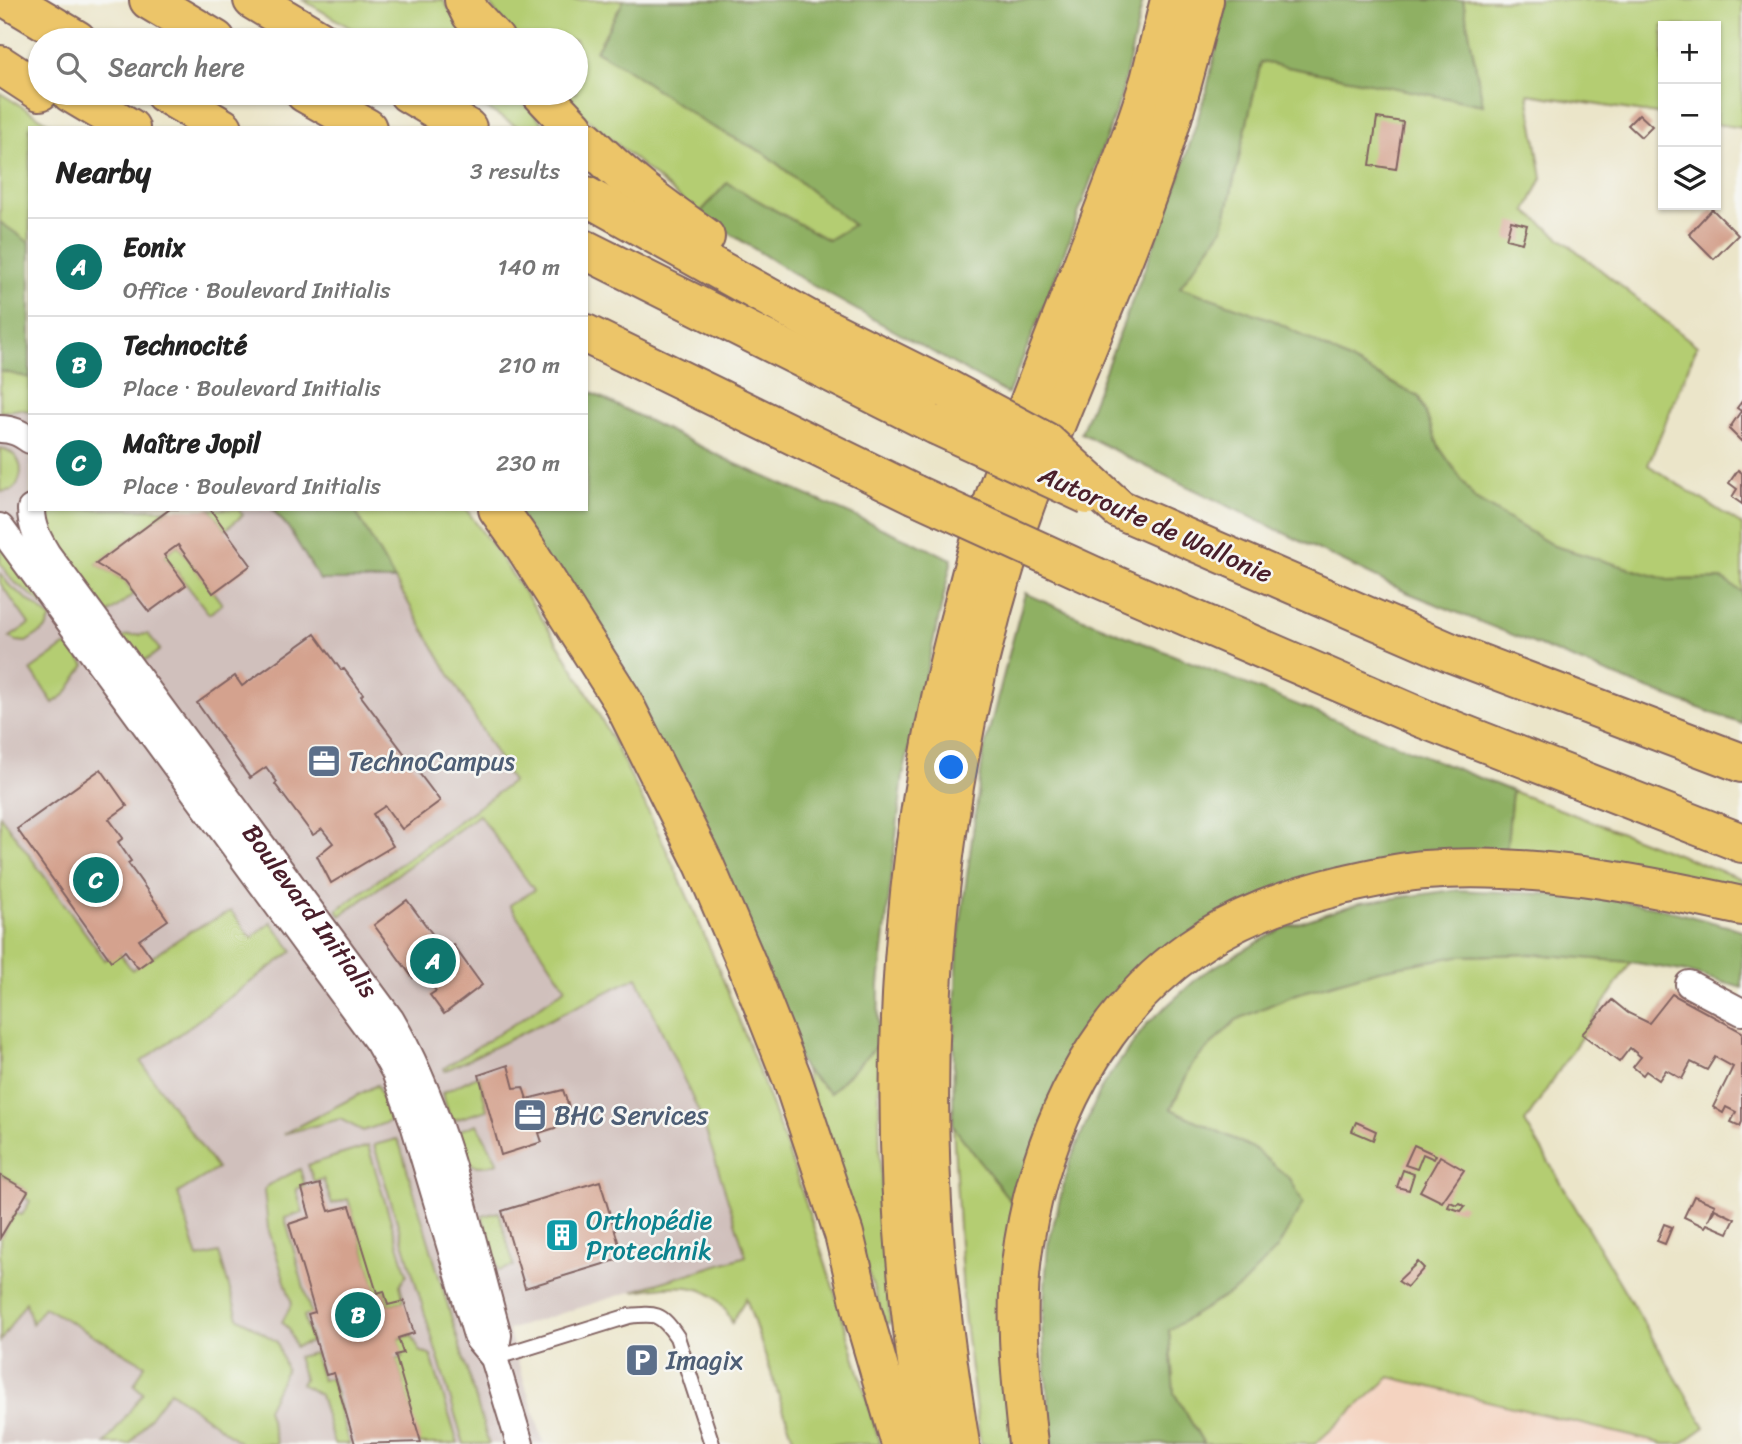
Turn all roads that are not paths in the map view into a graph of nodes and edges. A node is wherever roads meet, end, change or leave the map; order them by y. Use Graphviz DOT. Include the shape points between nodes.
graph roads {
  1 [pos="10,0"];
  2 [pos="149,0"];
  3 [pos="253,0"];
  4 [pos="464,0"];
  5 [pos="1170,0"];
  6 [pos="1204,0"];
  7 [pos="57,28"];
  8 [pos="196,28"];
  9 [pos="300,28"];
  10 [pos="484,28"];
  11 [pos="0,59"];
  12 [pos="0,65"];
  13 [pos="28,72"];
  14 [pos="28,83"];
  15 [pos="61,105"];
  16 [pos="91,105"];
  17 [pos="184,105"];
  18 [pos="327,105"];
  19 [pos="428,105"];
  20 [pos="552,105"];
  21 [pos="94,126"];
  22 [pos="127,126"];
  23 [pos="220,126"];
  24 [pos="364,126"];
  25 [pos="464,126"];
  26 [pos="572,126"];
  27 [pos="588,142"];
  28 [pos="588,197"];
  29 [pos="588,251"];
  30 [pos="811,321"];
  31 [pos="588,335"];
  32 [pos="0,429"];
  33 [pos="28,438"];
  34 [pos="28,500"];
  35 [pos="1119,509"];
  36 [pos="0,510"];
  37 [pos="31,511"];
  38 [pos="499,511"];
  39 [pos="0,527"];
  40 [pos="1742,763"];
  41 [pos="1742,843"];
  42 [pos="1742,906"];
  43 [pos="1689,984"];
  44 [pos="1742,1012"];
  45 [pos="494,1358"];
  46 [pos="520,1444"];
  47 [pos="712,1444"];
  48 [pos="901,1444"];
  49 [pos="929,1444"];
  50 [pos="960,1444"];
  51 [pos="1028,1444"];
  1 -- 7 [label="highway"];
  2 -- 8 [label="highway"];
  3 -- 9 [label="highway"];
  4 -- 10 [label="highway"];
  5 -- 49 [label="highway" via="1116,178 980,543 941,691 924,781 902,966 898,1099 909,1302"];
  6 -- 50 [label="highway" via="1154,174 1011,548 978,668 948,827 935,937 929,1125 934,1238"];
  11 -- 13 [label="highway"];
  12 -- 14 [label="highway"];
  15 -- 21 [label="highway"];
  16 -- 22 [label="highway"];
  17 -- 23 [label="highway"];
  18 -- 24 [label="highway"];
  19 -- 25 [label="highway"];
  20 -- 26 [label="highway"];
  27 -- 30 [label="highway" via="657,204 740,260"];
  28 -- 30 [label="highway"];
  29 -- 35 [label="highway, Autoroute de Wallonie, bridge" via="936,425"];
  30 -- 35 [label="highway, bridge" via="1046,442"];
  31 -- 41 [label="highway, bridge" via="1096,577 1422,718"];
  32 -- 33 [label="street"];
  34 -- 36 [label="street"];
  35 -- 40 [label="highway, Autoroute de Wallonie" via="1452,653"];
  37 -- 45 [label="street, Boulevard Initialis" via="36,537 47,554 403,1041 424,1083 451,1168 498,1335"];
  38 -- 48 [label="highway" via="622,701 704,864 792,1078 844,1234"];
  39 -- 45 [label="street, Boulevard Initialis" via="378,1042 395,1072 414,1124 478,1339"];
  42 -- 51 [label="highway" via="1637,883 1556,872 1483,867 1422,870 1304,895 1243,919 1193,947 1146,987 1110,1028 1053,1127 1023,1245 1020,1363"];
  43 -- 44 [label="street"];
  45 -- 46 [label="street, Boulevard Initialis"];
  45 -- 47 [label="lane" via="629,1316 652,1314 668,1323 677,1337"];
}
